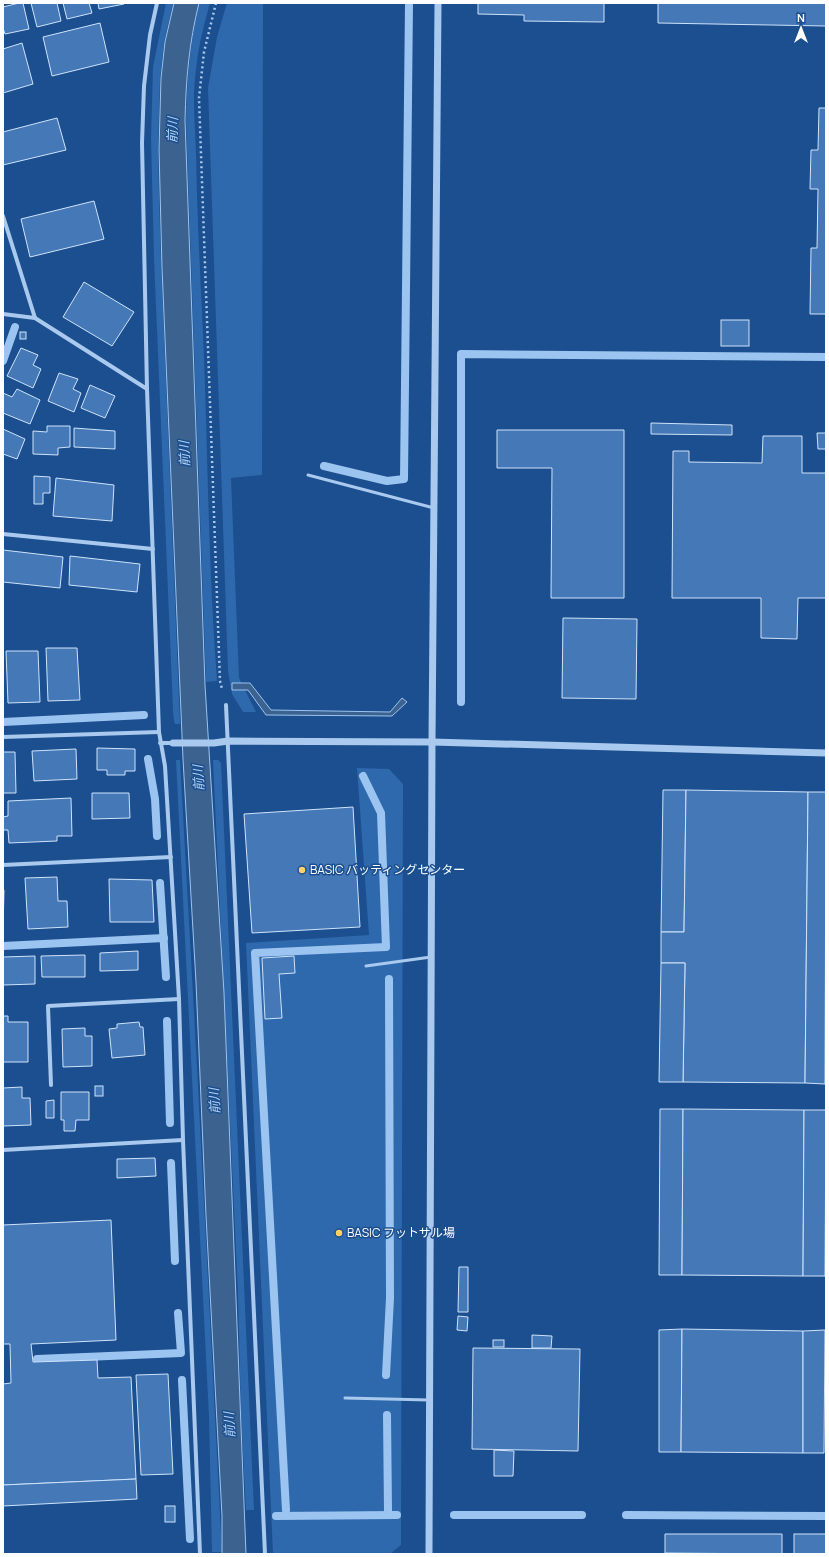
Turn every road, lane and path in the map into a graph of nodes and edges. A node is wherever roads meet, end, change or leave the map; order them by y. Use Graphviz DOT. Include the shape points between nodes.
graph roads {
  1 [pos="157,3"];
  2 [pos="216,3"];
  3 [pos="438,3"];
  4 [pos="3,216"];
  5 [pos="3,314"];
  6 [pos="35,318"];
  7 [pos="147,388"];
  8 [pos="308,475"];
  9 [pos="434,508"];
  10 [pos="3,534"];
  11 [pos="153,549"];
  12 [pos="226,705"];
  13 [pos="159,732"];
  14 [pos="3,737"];
  15 [pos="228,741"];
  16 [pos="432,742"];
  17 [pos="160,743"];
  18 [pos="172,743"];
  19 [pos="826,753"];
  20 [pos="171,857"];
  21 [pos="3,865"];
  22 [pos="431,957"];
  23 [pos="366,966"];
  24 [pos="179,999"];
  25 [pos="51,1085"];
  26 [pos="183,1140"];
  27 [pos="3,1150"];
  28 [pos="345,1398"];
  29 [pos="429,1400"];
  30 [pos="200,1554"];
  31 [pos="265,1554"];
  32 [pos="428,1554"];
  1 -- 7 [label="street" via="144,86 142,143"];
  2 -- 12 [label="path" via="204,52 198,98 220,681"];
  3 -- 9 [label="street"];
  4 -- 6 [label="street"];
  5 -- 6 [label="street"];
  6 -- 7 [label="street"];
  7 -- 11 [label="street"];
  8 -- 9 [label="lane"];
  9 -- 16 [label="street"];
  10 -- 11 [label="street"];
  11 -- 13 [label="street"];
  12 -- 15 [label="street"];
  13 -- 14 [label="street"];
  13 -- 17 [label="street"];
  15 -- 16 [label="street"];
  15 -- 18 [label="street"];
  15 -- 31 [label="street"];
  16 -- 19 [label="street"];
  16 -- 22 [label="street"];
  17 -- 18 [label="street"];
  17 -- 20 [label="street" via="165,766"];
  20 -- 21 [label="street"];
  20 -- 24 [label="street"];
  22 -- 23 [label="lane"];
  22 -- 29 [label="street"];
  24 -- 25 [label="street" via="48,1006"];
  24 -- 26 [label="street"];
  26 -- 27 [label="street"];
  26 -- 30 [label="street"];
  28 -- 29 [label="lane"];
  29 -- 32 [label="street"];
}
